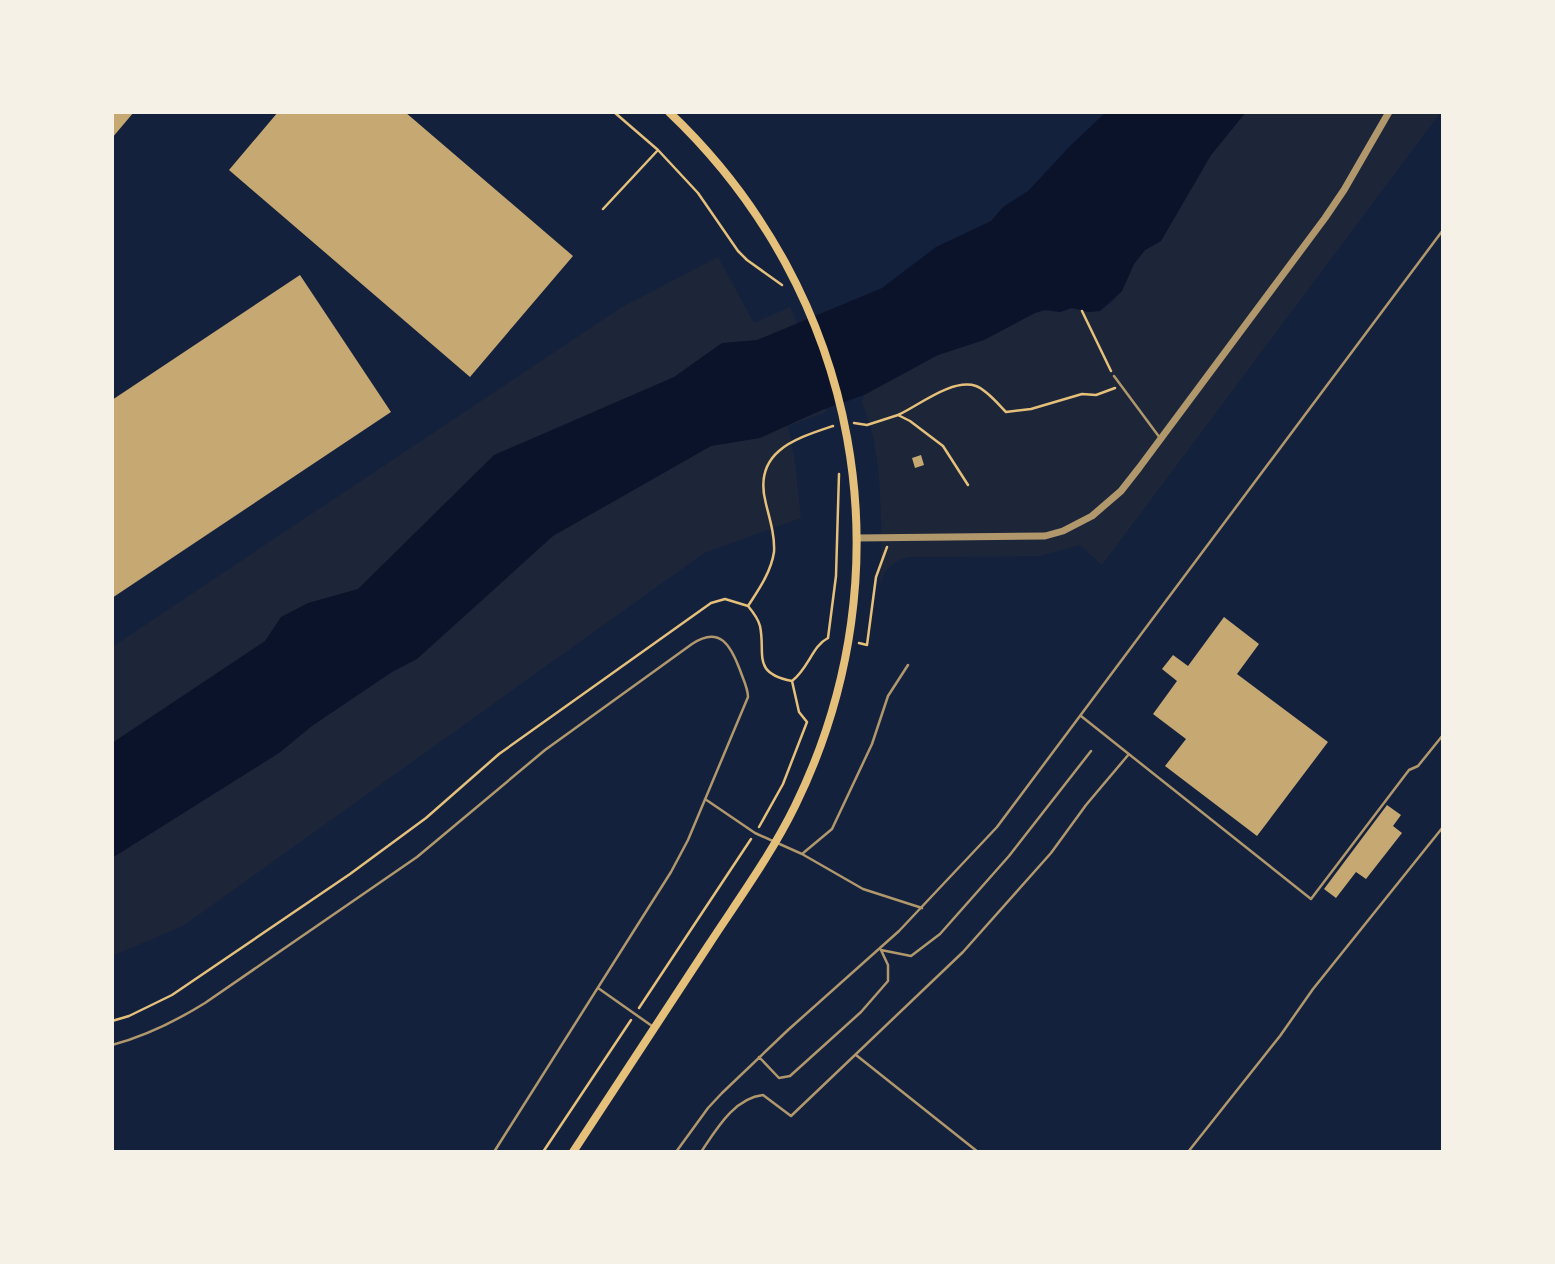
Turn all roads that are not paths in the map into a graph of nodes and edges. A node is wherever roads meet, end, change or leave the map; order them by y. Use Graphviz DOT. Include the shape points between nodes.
graph roads {
  1 [pos="669,112"];
  2 [pos="1389,112"];
  3 [pos="1443,229"];
  4 [pos="1114,376"];
  5 [pos="1160,439"];
  6 [pos="857,538"];
  7 [pos="908,665"];
  8 [pos="1081,716"];
  9 [pos="1443,735"];
  10 [pos="1091,751"];
  11 [pos="1129,754"];
  12 [pos="705,799"];
  13 [pos="1443,827"];
  14 [pos="775,842"];
  15 [pos="802,854"];
  16 [pos="922,908"];
  17 [pos="881,950"];
  18 [pos="598,988"];
  19 [pos="654,1028"];
  20 [pos="112,1045"];
  21 [pos="856,1055"];
  22 [pos="760,1057"];
  23 [pos="494,1152"];
  24 [pos="573,1152"];
  25 [pos="677,1152"];
  26 [pos="701,1152"];
  27 [pos="978,1152"];
  28 [pos="1188,1152"];
  1 -- 6 [label="main road" via="745,197 799,288 836,383 850,453"];
  2 -- 5 [label="street" via="1325,218"];
  3 -- 8 [label="lane"];
  4 -- 5 [label="lane"];
  5 -- 6 [label="street" via="1107,505 1063,531 1033,537"];
  6 -- 14 [label="main road" via="849,640 837,696 817,756"];
  7 -- 15 [label="lane" via="888,696 872,744 832,829"];
  8 -- 11 [label="lane"];
  8 -- 16 [label="lane" via="997,827"];
  9 -- 11 [label="lane" via="1418,766 1409,770 1311,899"];
  10 -- 17 [label="lane" via="1009,856 940,934 911,956"];
  11 -- 21 [label="lane" via="972,943"];
  12 -- 14 [label="lane"];
  12 -- 18 [label="lane" via="681,854"];
  12 -- 20 [label="lane" via="748,694 730,646 712,637 696,641 544,750 424,851 215,996 145,1035"];
  13 -- 28 [label="lane"];
  14 -- 15 [label="lane"];
  14 -- 19 [label="main road"];
  15 -- 16 [label="lane" via="863,890"];
  16 -- 17 [label="lane"];
  17 -- 22 [label="lane"];
  17 -- 22 [label="lane" via="888,965 888,981 790,1076 779,1078"];
  18 -- 19 [label="lane"];
  18 -- 23 [label="lane"];
  19 -- 24 [label="main road"];
  21 -- 26 [label="lane" via="791,1116 763,1095 753,1096 723,1118"];
  21 -- 27 [label="lane"];
  22 -- 25 [label="lane" via="708,1108"];
}
